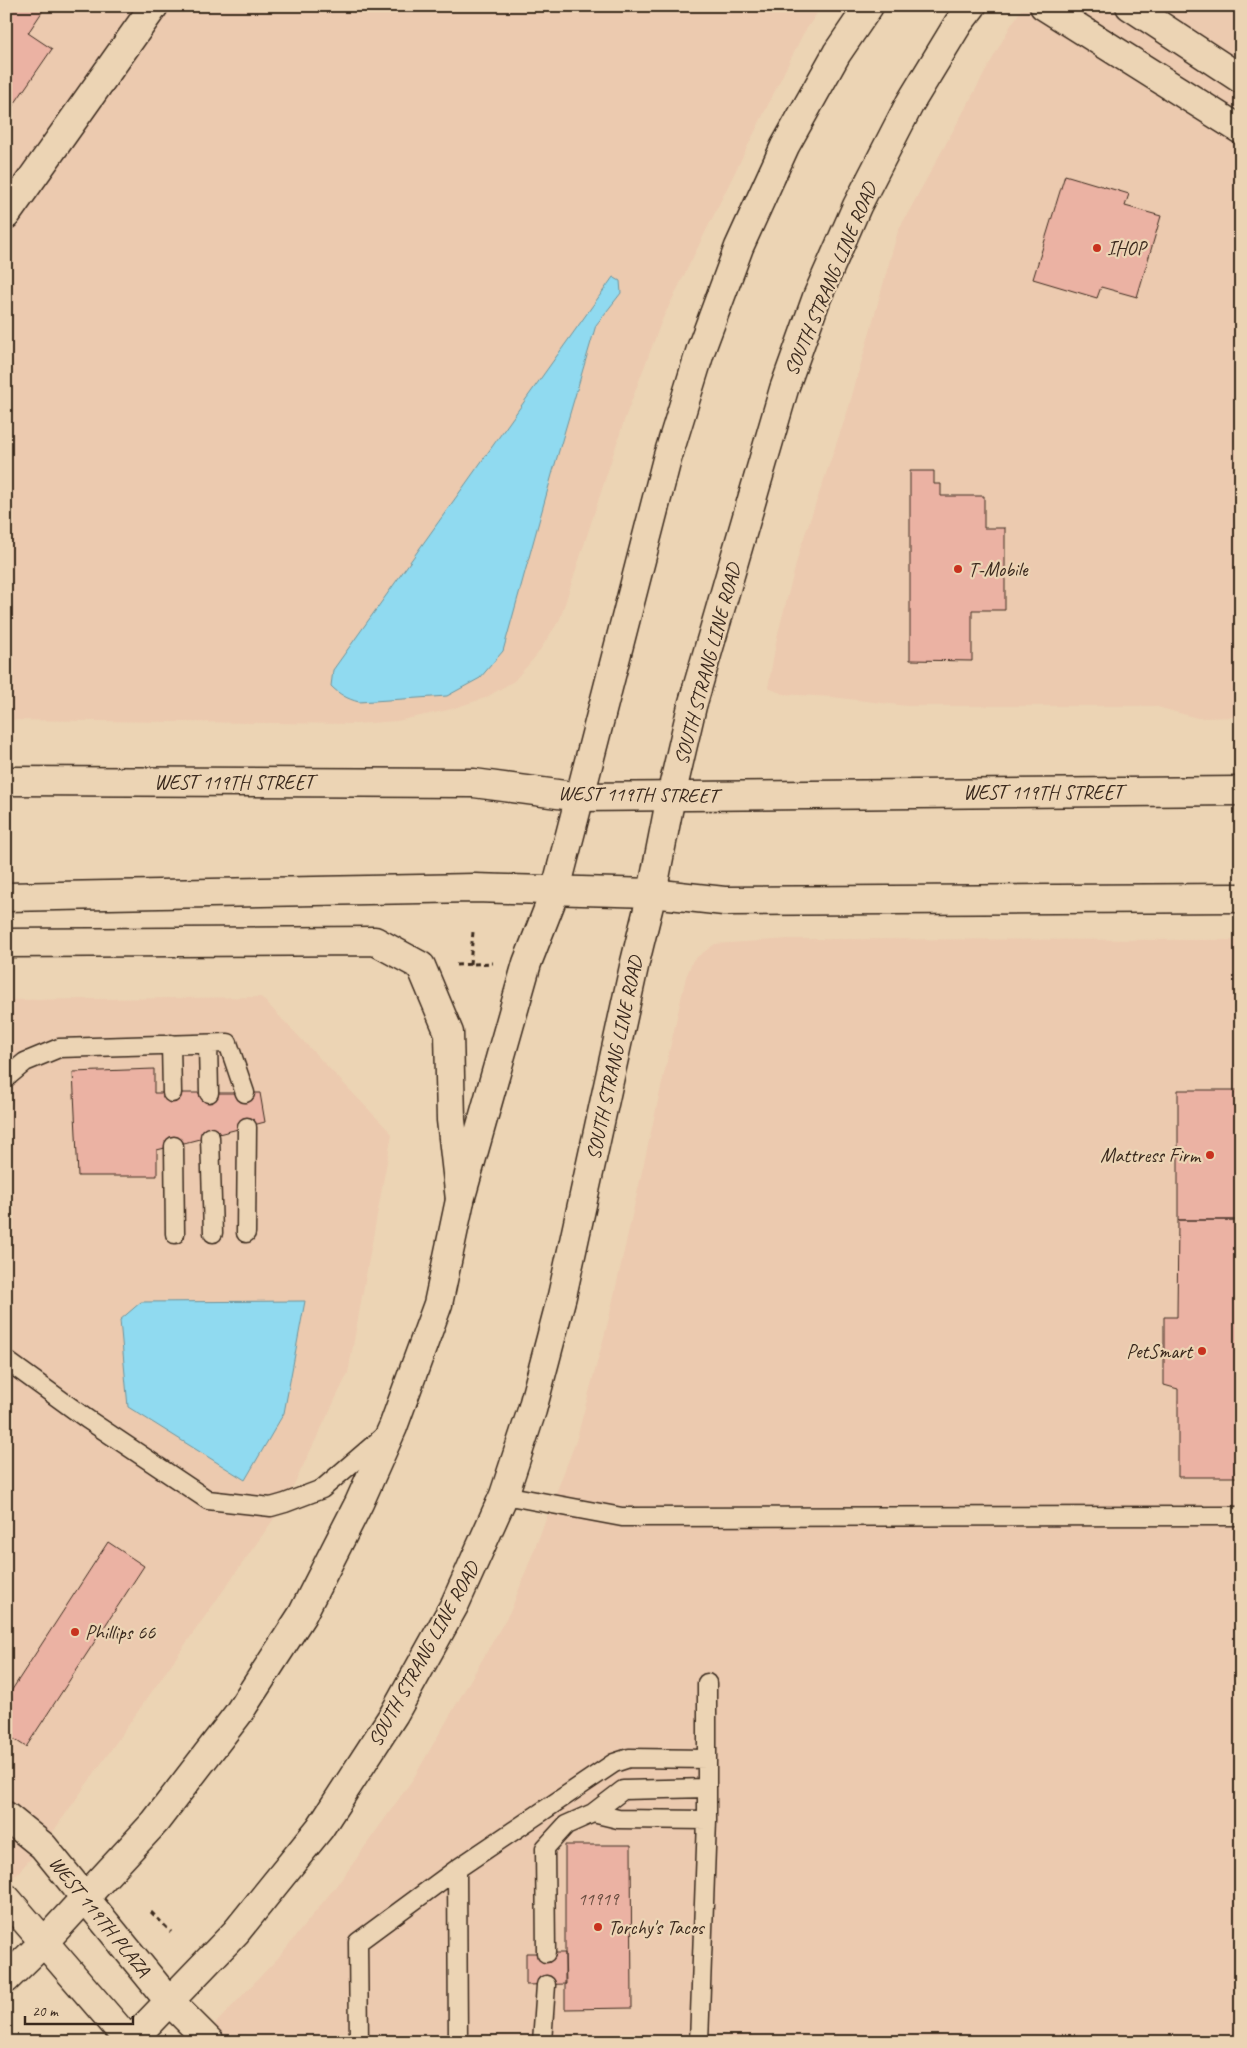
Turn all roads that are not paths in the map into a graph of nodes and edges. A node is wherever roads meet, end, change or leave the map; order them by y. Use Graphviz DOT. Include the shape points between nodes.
graph roads {
  1 [pos="154,6"];
  2 [pos="869,6"];
  3 [pos="972,6"];
  4 [pos="1044,6"];
  5 [pos="1130,6"];
  6 [pos="1241,79"];
  7 [pos="1241,130"];
  8 [pos="6,215"];
  9 [pos="6,781"];
  10 [pos="1241,791"];
  11 [pos="671,796"];
  12 [pos="580,797"];
  13 [pos="556,889"];
  14 [pos="652,893"];
  15 [pos="6,896"];
  16 [pos="1241,898"];
  17 [pos="6,943"];
  18 [pos="171,1044"];
  19 [pos="208,1044"];
  20 [pos="6,1078"];
  21 [pos="172,1092"];
  22 [pos="209,1092"];
  23 [pos="245,1092"];
  24 [pos="246,1127"];
  25 [pos="210,1136"];
  26 [pos="174,1146"];
  27 [pos="460,1200"];
  28 [pos="213,1233"];
  29 [pos="246,1233"];
  30 [pos="175,1234"];
  31 [pos="6,1360"];
  32 [pos="394,1427"];
  33 [pos="504,1495"];
  34 [pos="1241,1516"];
  35 [pos="707,1683"];
  36 [pos="707,1759"];
  37 [pos="707,1788"];
  38 [pos="593,1813"];
  39 [pos="6,1816"];
  40 [pos="707,1820"];
  41 [pos="457,1869"];
  42 [pos="85,1897"];
  43 [pos="6,1898"];
  44 [pos="45,1941"];
  45 [pos="546,1952"];
  46 [pos="6,1979"];
  47 [pos="546,1985"];
  48 [pos="169,2001"];
  49 [pos="130,2042"];
  50 [pos="210,2042"];
  51 [pos="359,2042"];
  52 [pos="458,2042"];
  53 [pos="542,2042"];
  54 [pos="698,2042"];
  1 -- 8 [label="main road"];
  2 -- 12 [label="main road" via="837,53 784,146 738,247 704,339 667,459"];
  3 -- 11 [label="main road, SOUTH STRANG LINE ROAD" via="910,103 857,206 817,297 784,389 692,706"];
  4 -- 7 [label="main road"];
  5 -- 6 [label="main road"];
  9 -- 12 [label="main road, WEST 119TH STREET" via="474,783"];
  10 -- 11 [label="main road, WEST 119TH STREET"];
  11 -- 12 [label="main road, WEST 119TH STREET"];
  11 -- 14 [label="main road, SOUTH STRANG LINE ROAD"];
  12 -- 13 [label="main road"];
  13 -- 14 [label="main road"];
  13 -- 15 [label="main road"];
  13 -- 27 [label="main road" via="527,963"];
  14 -- 16 [label="main road" via="724,901"];
  14 -- 33 [label="main road, SOUTH STRANG LINE ROAD" via="562,1296 532,1410"];
  17 -- 27 [label="main road" via="375,941 421,966 449,1033 451,1120"];
  18 -- 19 [label="lane"];
  18 -- 20 [label="lane" via="59,1048 25,1062"];
  18 -- 21 [label="lane"];
  19 -- 22 [label="lane"];
  19 -- 23 [label="lane" via="228,1043"];
  24 -- 29 [label="lane"];
  25 -- 28 [label="lane"];
  26 -- 30 [label="lane"];
  27 -- 32 [label="main road" via="438,1304"];
  31 -- 32 [label="lane" via="208,1500 271,1507 322,1489"];
  32 -- 42 [label="main road" via="302,1615 238,1714 155,1822"];
  33 -- 34 [label="lane" via="622,1517"];
  33 -- 48 [label="main road, SOUTH STRANG LINE ROAD" via="450,1613 394,1714 320,1828 236,1932"];
  35 -- 36 [label="lane"];
  36 -- 37 [label="lane"];
  36 -- 41 [label="lane" via="629,1758 614,1763"];
  37 -- 38 [label="lane" via="623,1790"];
  37 -- 40 [label="lane"];
  38 -- 40 [label="lane" via="618,1819"];
  38 -- 45 [label="lane" via="566,1824 545,1848"];
  39 -- 42 [label="main road, WEST 119TH PLAZA" via="43,1846"];
  40 -- 54 [label="lane"];
  41 -- 51 [label="lane" via="358,1942"];
  41 -- 52 [label="lane"];
  42 -- 44 [label="main road"];
  42 -- 48 [label="main road, WEST 119TH PLAZA"];
  43 -- 44 [label="main road"];
  44 -- 46 [label="main road"];
  44 -- 49 [label="main road"];
  47 -- 53 [label="lane"];
  48 -- 49 [label="main road, SOUTH STRANG LINE ROAD"];
  48 -- 50 [label="main road, WEST 119TH PLAZA"];
}
